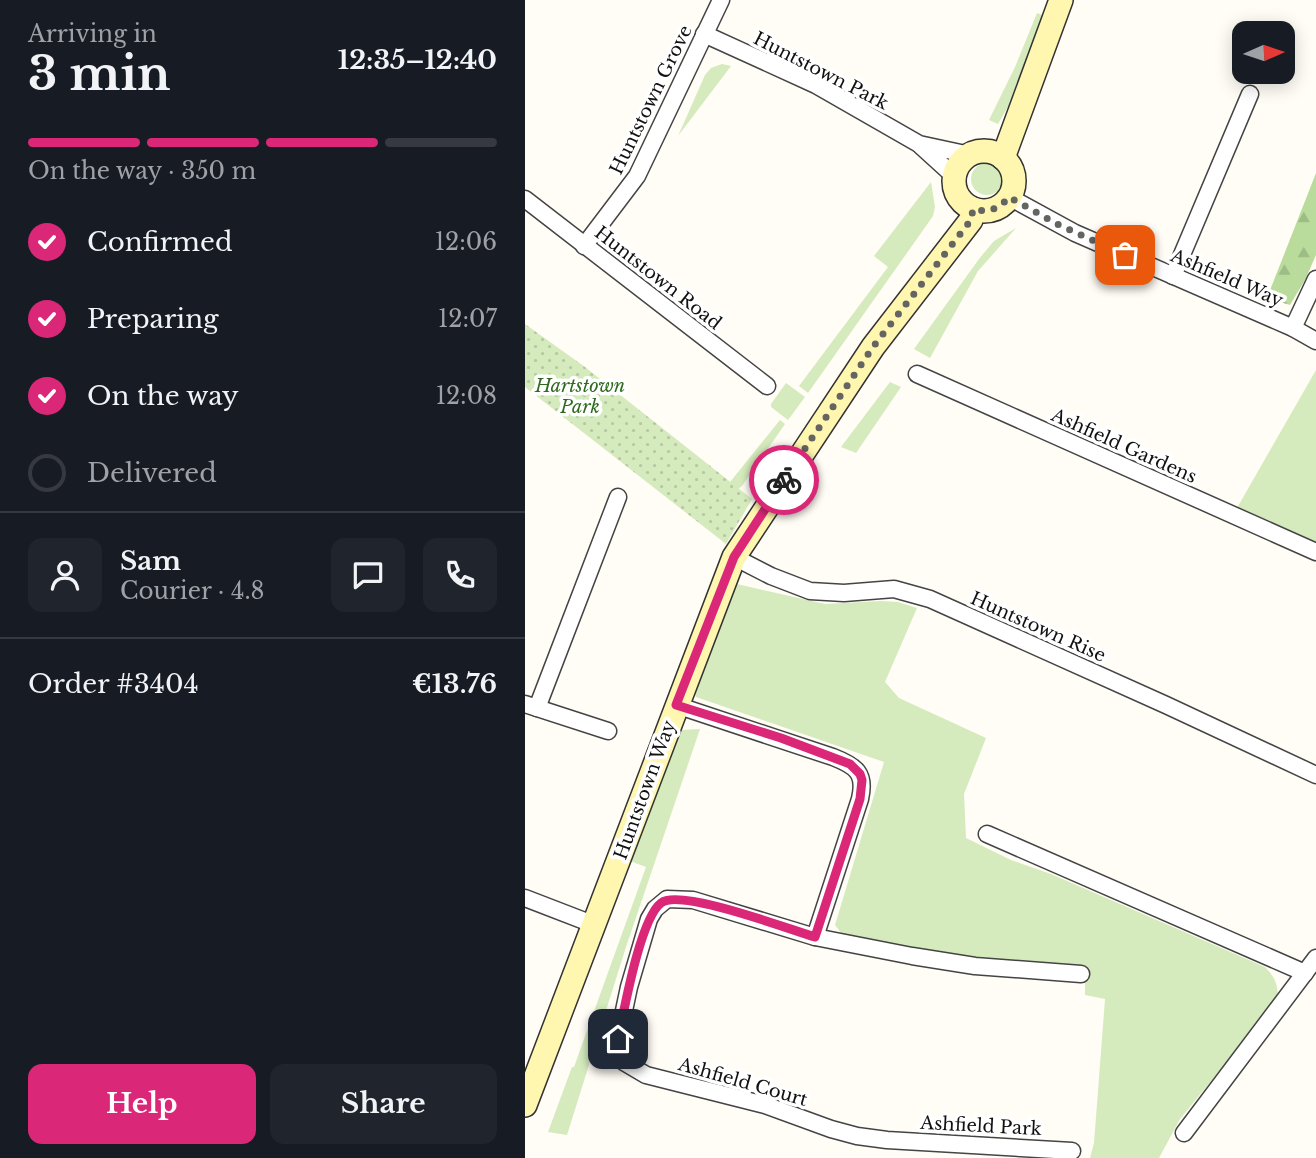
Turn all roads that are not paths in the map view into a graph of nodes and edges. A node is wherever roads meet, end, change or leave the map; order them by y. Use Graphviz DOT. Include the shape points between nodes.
graph roads {
  1 [pos="721,0"];
  2 [pos="1062,0"];
  3 [pos="704,34"];
  4 [pos="1250,94"];
  5 [pos="919,144"];
  6 [pos="970,155"];
  7 [pos="1003,158"];
  8 [pos="954,176"];
  9 [pos="1009,197"];
  10 [pos="525,199"];
  11 [pos="973,209"];
  12 [pos="584,246"];
  13 [pos="1173,276"];
  14 [pos="1316,279"];
  15 [pos="1293,328"];
  16 [pos="1316,341"];
  17 [pos="917,374"];
  18 [pos="767,386"];
  19 [pos="618,497"];
  20 [pos="1316,552"];
  21 [pos="734,557"];
  22 [pos="676,705"];
  23 [pos="531,706"];
  24 [pos="608,731"];
  25 [pos="1316,775"];
  26 [pos="987,834"];
  27 [pos="525,898"];
  28 [pos="595,925"];
  29 [pos="815,937"];
  30 [pos="1316,958"];
  31 [pos="1305,973"];
  32 [pos="1081,974"];
  33 [pos="525,1105"];
  34 [pos="1184,1133"];
  35 [pos="887,1140"];
  36 [pos="1072,1151"];
  1 -- 3 [label="street, Huntstown Grove"];
  2 -- 7 [label="street"];
  3 -- 5 [label="street, Huntstown Park" via="816,85"];
  3 -- 12 [label="street, Huntstown Grove" via="637,176"];
  4 -- 13 [label="street"];
  5 -- 6 [label="street, Huntstown Park"];
  5 -- 8 [label="street, Huntstown Park"];
  6 -- 7 [label="street" via="986,151"];
  6 -- 8 [label="street"];
  7 -- 9 [label="street" via="1014,180"];
  8 -- 11 [label="street" via="958,196"];
  9 -- 11 [label="street" via="989,211"];
  9 -- 13 [label="street, Ashfield Way" via="1067,229"];
  10 -- 12 [label="street, Huntstown Road"];
  11 -- 21 [label="street, Huntstown Way" via="971,220 873,347"];
  12 -- 18 [label="street, Huntstown Road"];
  13 -- 15 [label="street, Ashfield Way"];
  14 -- 15 [label="street"];
  15 -- 16 [label="street, Ashfield Way"];
  17 -- 20 [label="street, Ashfield Gardens"];
  19 -- 23 [label="street"];
  21 -- 22 [label="street, Huntstown Way"];
  21 -- 25 [label="street, Huntstown Rise" via="810,591 894,589 929,599"];
  22 -- 28 [label="street, Huntstown Way"];
  22 -- 29 [label="street" via="833,757 860,774 860,799"];
  23 -- 24 [label="street"];
  26 -- 31 [label="street" via="1022,858"];
  27 -- 28 [label="street"];
  28 -- 33 [label="street, Huntstown Way"];
  29 -- 32 [label="street, Ashfield Court" via="944,961"];
  29 -- 35 [label="street, Ashfield Court" via="693,900 661,902 649,919 629,987 618,1039 624,1062 646,1075 765,1105 831,1129"];
  30 -- 31 [label="street"];
  31 -- 34 [label="street"];
  35 -- 36 [label="street, Ashfield Park"];
}
